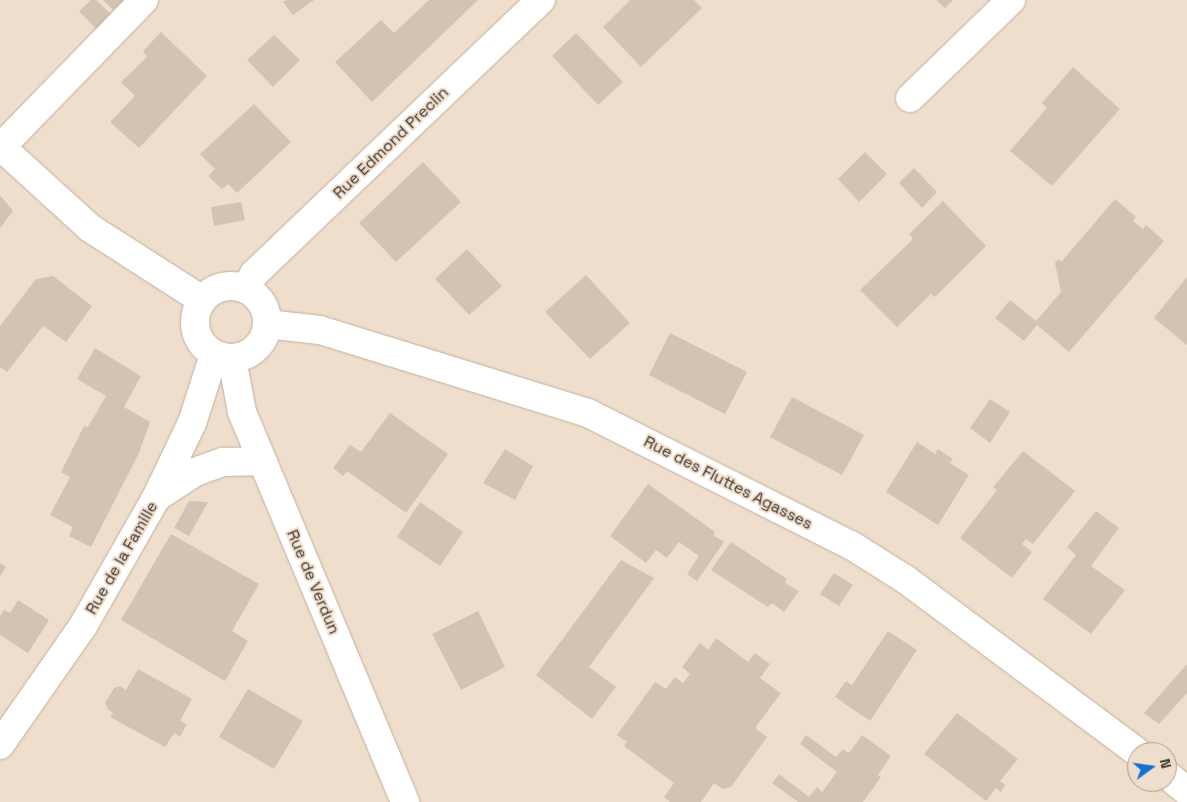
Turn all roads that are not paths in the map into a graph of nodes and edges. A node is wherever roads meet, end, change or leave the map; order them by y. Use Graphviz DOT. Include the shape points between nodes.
graph roads {
  1 [pos="144,0"];
  2 [pos="541,0"];
  3 [pos="1011,0"];
  4 [pos="910,98"];
  5 [pos="0,146"];
  6 [pos="245,289"];
  7 [pos="202,300"];
  8 [pos="267,324"];
  9 [pos="223,357"];
  10 [pos="262,461"];
  11 [pos="156,498"];
  12 [pos="0,745"];
  13 [pos="1127,745"];
  14 [pos="1177,783"];
  15 [pos="1187,791"];
  16 [pos="405,802"];
  1 -- 5 [label="street"];
  2 -- 6 [label="street, Rue Edmond Preclin" via="254,274"];
  3 -- 4 [label="street"];
  5 -- 7 [label="street" via="90,228"];
  6 -- 7 [label="street" via="218,288"];
  6 -- 8 [label="street" via="261,302"];
  7 -- 9 [label="street" via="195,314 197,338"];
  8 -- 9 [label="street" via="259,346 249,354"];
  8 -- 13 [label="street, Rue des Fluttes Agasses" via="320,330 588,413 850,545 905,579"];
  9 -- 10 [label="street, Rue de Verdun"];
  9 -- 11 [label="street, Rue de la Famille"];
  10 -- 11 [label="street" via="223,462 195,472"];
  10 -- 16 [label="street, Rue de Verdun"];
  11 -- 12 [label="street, Rue de la Famille" via="83,626"];
  14 -- 15 [label="street"];
}
